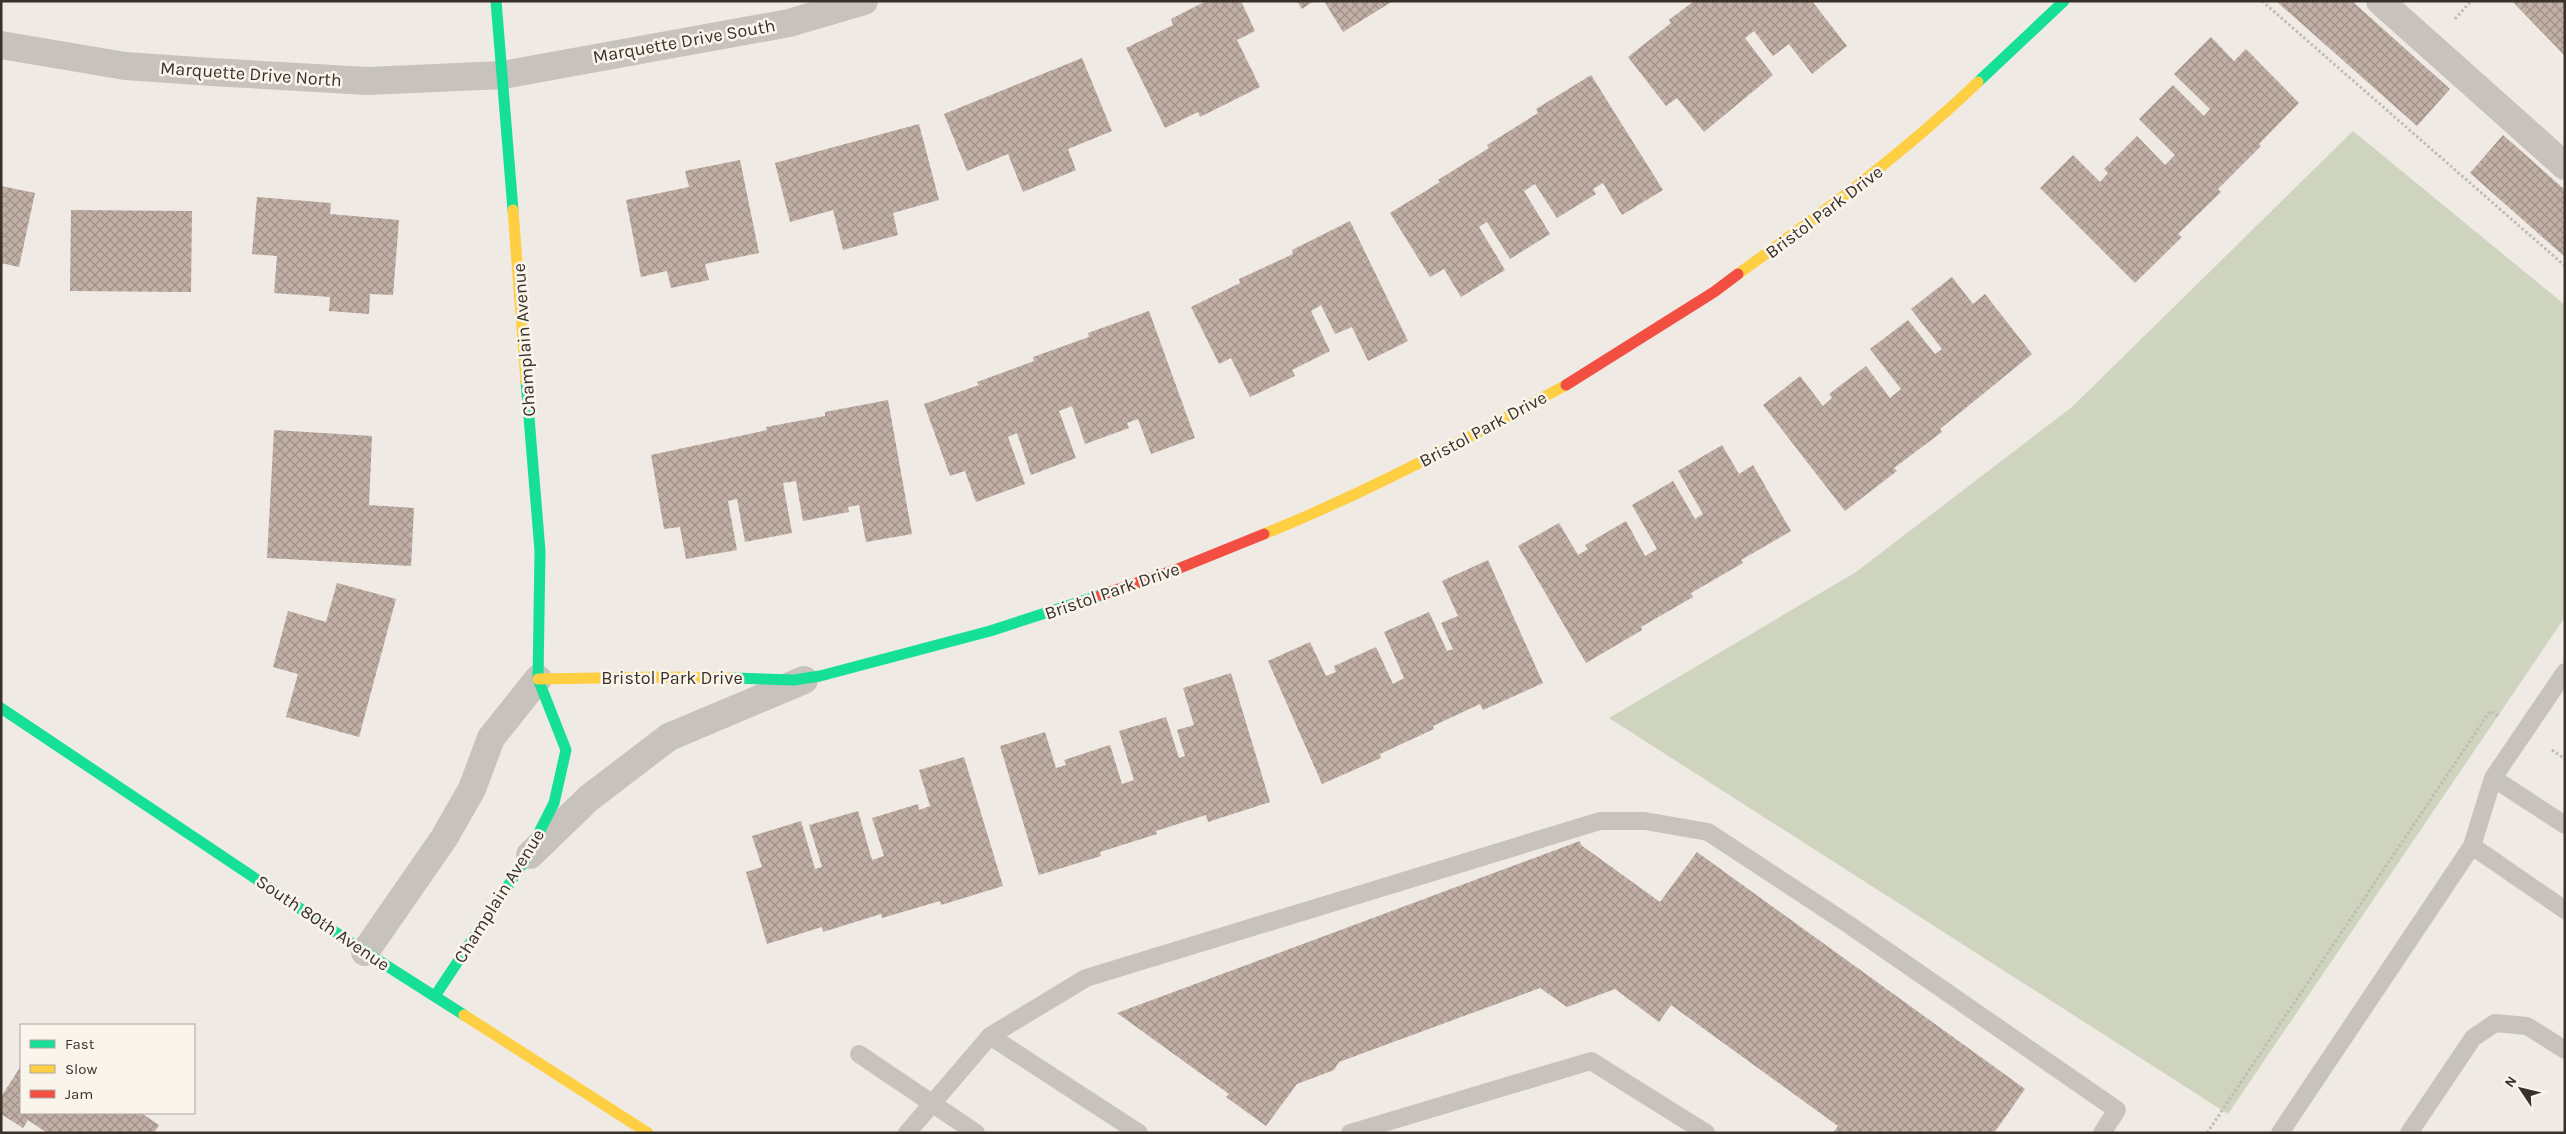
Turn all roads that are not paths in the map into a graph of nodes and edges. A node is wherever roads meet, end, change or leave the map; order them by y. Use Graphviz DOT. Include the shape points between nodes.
graph roads {
  1 [pos="496,1"];
  2 [pos="864,1"];
  3 [pos="2064,1"];
  4 [pos="2380,1"];
  5 [pos="1,44"];
  6 [pos="503,75"];
  7 [pos="2565,166"];
  8 [pos="2565,672"];
  9 [pos="538,678"];
  10 [pos="805,679"];
  11 [pos="1,708"];
  12 [pos="2493,778"];
  13 [pos="2565,825"];
  14 [pos="2472,846"];
  15 [pos="525,860"];
  16 [pos="2565,910"];
  17 [pos="365,952"];
  18 [pos="435,996"];
  19 [pos="990,1036"];
  20 [pos="2565,1050"];
  21 [pos="859,1054"];
  22 [pos="931,1102"];
  23 [pos="1682,1127"];
  24 [pos="648,1133"];
  25 [pos="907,1133"];
  26 [pos="976,1133"];
  27 [pos="1139,1133"];
  28 [pos="1350,1133"];
  29 [pos="1706,1133"];
  30 [pos="2102,1133"];
  31 [pos="2280,1133"];
  32 [pos="2409,1133"];
  1 -- 6 [label="street, Champlain Avenue"];
  2 -- 6 [label="street, Marquette Drive South" via="789,23"];
  3 -- 10 [label="street, Bristol Park Drive" via="1994,69 1900,152 1790,238 1720,288 1589,371 1456,446 1289,524 1125,590 949,644"];
  4 -- 7 [label="street"];
  5 -- 6 [label="street, Marquette Drive North" via="124,66 231,73 368,81"];
  6 -- 9 [label="street, Champlain Avenue" via="540,551"];
  8 -- 12 [label="lane"];
  9 -- 10 [label="street, Bristol Park Drive"];
  9 -- 15 [label="street, Champlain Avenue" via="566,750 554,803"];
  9 -- 17 [label="street" via="491,738 472,789 444,838"];
  10 -- 15 [label="street, Bristol Park Drive" via="669,737 589,798"];
  11 -- 17 [label="street, South 80th Avenue"];
  12 -- 13 [label="lane"];
  12 -- 14 [label="lane"];
  14 -- 16 [label="lane"];
  14 -- 31 [label="lane"];
  15 -- 18 [label="street, Champlain Avenue"];
  17 -- 18 [label="street, South 80th Avenue"];
  18 -- 24 [label="street, South 80th Avenue"];
  19 -- 22 [label="lane"];
  19 -- 27 [label="lane"];
  19 -- 30 [label="lane" via="1086,978 1600,821 1645,821 1708,832 1848,924 2117,1110"];
  20 -- 32 [label="lane" via="2527,1026 2494,1023 2472,1038"];
  21 -- 22 [label="lane"];
  22 -- 25 [label="lane"];
  22 -- 26 [label="lane"];
  23 -- 28 [label="lane" via="1592,1061"];
  23 -- 29 [label="lane"];
}
